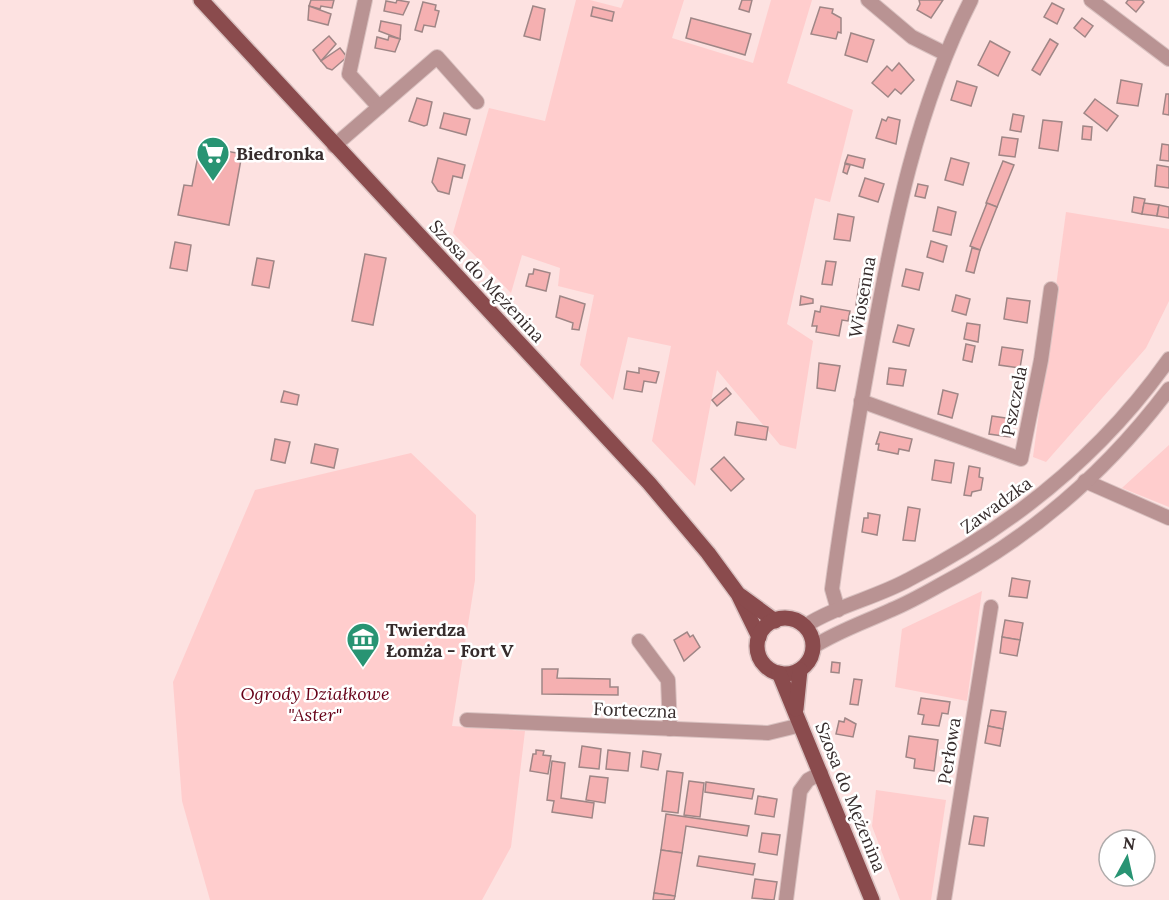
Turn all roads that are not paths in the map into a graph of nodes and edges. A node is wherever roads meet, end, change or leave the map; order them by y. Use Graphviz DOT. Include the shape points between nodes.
graph roads {
  1 [pos="201,0"];
  2 [pos="365,0"];
  3 [pos="867,0"];
  4 [pos="971,0"];
  5 [pos="1091,0"];
  6 [pos="946,54"];
  7 [pos="1169,59"];
  8 [pos="477,102"];
  9 [pos="379,107"];
  10 [pos="334,146"];
  11 [pos="1051,290"];
  12 [pos="1169,359"];
  13 [pos="1169,389"];
  14 [pos="861,401"];
  15 [pos="1085,481"];
  16 [pos="1169,518"];
  17 [pos="934,567"];
  18 [pos="943,584"];
  19 [pos="738,594"];
  20 [pos="991,607"];
  21 [pos="838,610"];
  22 [pos="775,621"];
  23 [pos="805,626"];
  24 [pos="759,637"];
  25 [pos="639,641"];
  26 [pos="813,647"];
  27 [pos="800,670"];
  28 [pos="779,674"];
  29 [pos="796,709"];
  30 [pos="467,720"];
  31 [pos="801,725"];
  32 [pos="670,729"];
  33 [pos="821,773"];
  34 [pos="786,900"];
  35 [pos="872,900"];
  36 [pos="944,900"];
  1 -- 10 [label="main road, Szosa do Mężenina"];
  2 -- 9 [label="street" via="349,74"];
  3 -- 6 [label="street" via="912,37"];
  4 -- 6 [label="street, Wiosenna"];
  5 -- 7 [label="street"];
  6 -- 14 [label="street, Wiosenna" via="898,211"];
  8 -- 9 [label="street" via="437,57"];
  9 -- 10 [label="street"];
  10 -- 19 [label="main road, Szosa do Mężenina" via="649,483"];
  11 -- 14 [label="street, Pszczela" via="1021,459"];
  12 -- 17 [label="street, Zawadzka" via="1117,424 1063,477 990,534"];
  13 -- 15 [label="street, Zawadzka"];
  14 -- 21 [label="street, Wiosenna" via="832,589"];
  15 -- 16 [label="street"];
  15 -- 18 [label="street, Zawadzka" via="1017,539"];
  17 -- 18 [label="street"];
  17 -- 21 [label="street, Zawadzka"];
  18 -- 26 [label="street, Zawadzka"];
  19 -- 22 [label="main road, Szosa do Mężenina"];
  19 -- 24 [label="main road, Szosa do Mężenina"];
  20 -- 36 [label="street, Perłowa"];
  21 -- 23 [label="street, Zawadzka"];
  22 -- 23 [label="main road" via="796,621"];
  22 -- 24 [label="main road"];
  23 -- 26 [label="main road"];
  24 -- 28 [label="main road" via="761,660"];
  25 -- 32 [label="street" via="668,680"];
  26 -- 27 [label="main road" via="810,660"];
  27 -- 28 [label="main road"];
  27 -- 29 [label="main road, Szosa do Mężenina"];
  28 -- 29 [label="main road, Szosa do Mężenina"];
  29 -- 31 [label="main road, Szosa do Mężenina"];
  30 -- 32 [label="street, Forteczna"];
  31 -- 32 [label="street, Forteczna" via="768,734"];
  31 -- 33 [label="main road, Szosa do Mężenina"];
  33 -- 34 [label="street" via="804,784 801,791"];
  33 -- 35 [label="main road, Szosa do Mężenina"];
}
